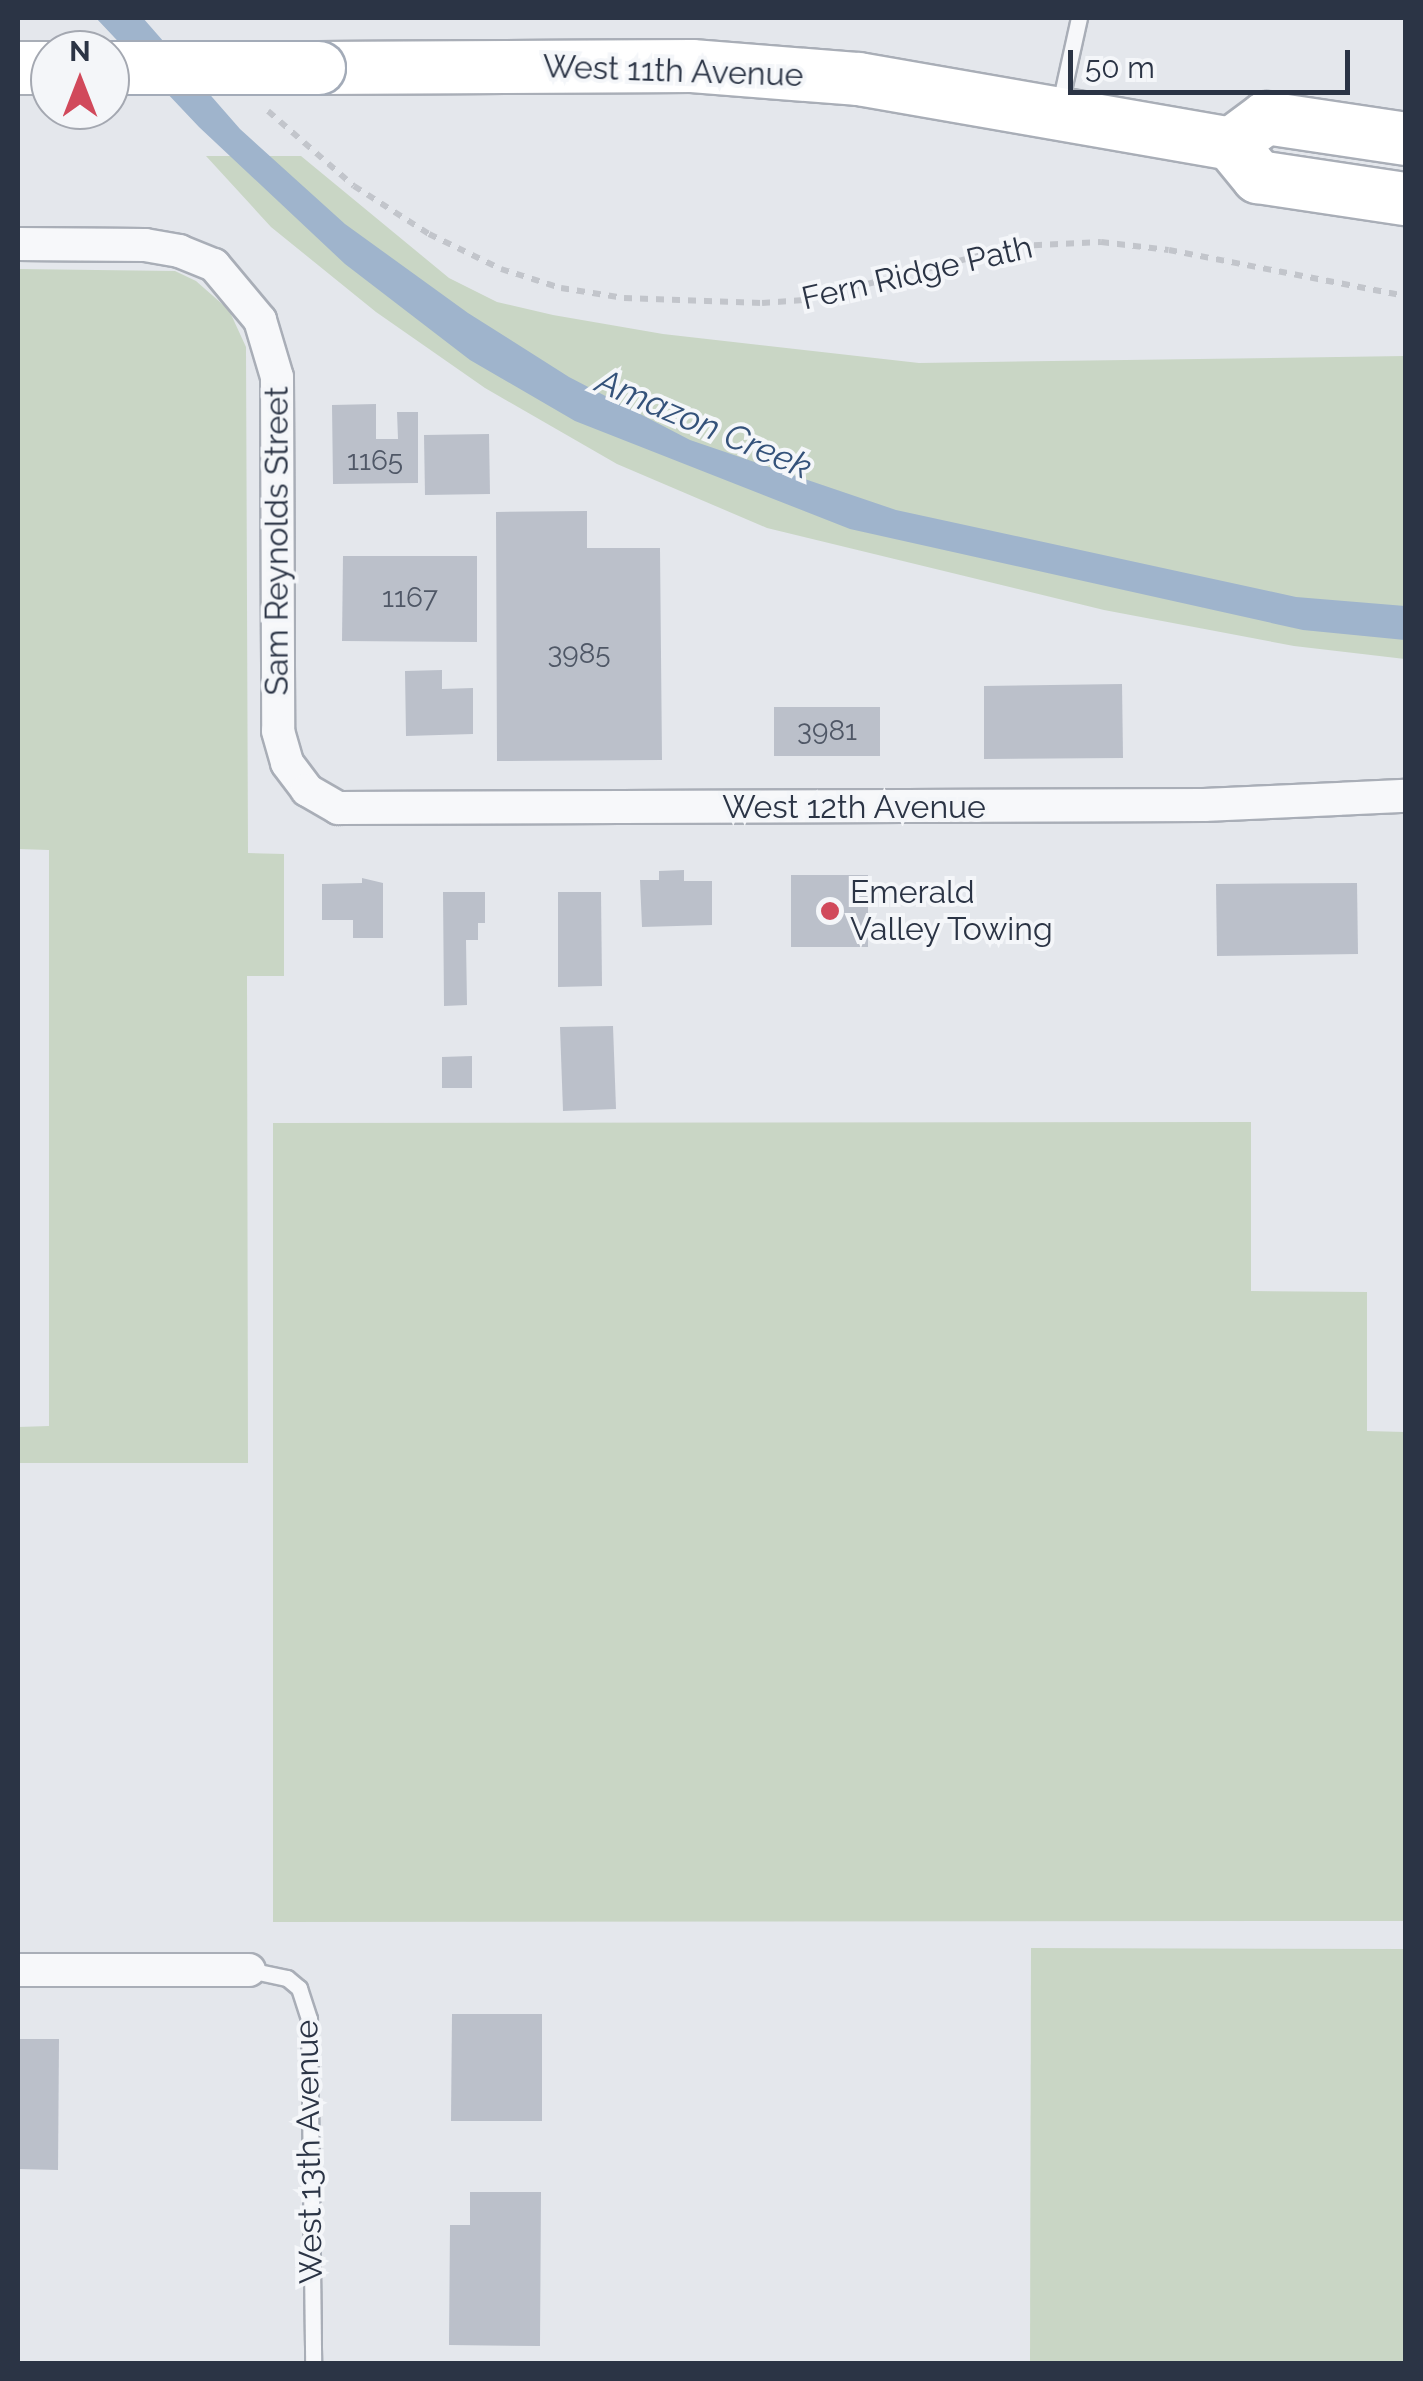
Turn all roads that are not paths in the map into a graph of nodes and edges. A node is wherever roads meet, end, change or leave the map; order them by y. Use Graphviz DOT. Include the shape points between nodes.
graph roads {
  1 [pos="1080,18"];
  2 [pos="130,68"];
  3 [pos="1058,112"];
  4 [pos="1406,139"];
  5 [pos="1231,144"];
  6 [pos="1406,199"];
  7 [pos="18,244"];
  8 [pos="307,790"];
  9 [pos="1406,796"];
  10 [pos="18,1970"];
  11 [pos="249,1970"];
  12 [pos="313,2364"];
  1 -- 3 [label="lane"];
  2 -- 3 [label="main road, West 11th Avenue, bridge" via="692,66 858,80"];
  3 -- 5 [label="main road, West 11th Avenue"];
  4 -- 5 [label="main road" via="1266,118"];
  5 -- 6 [label="main road" via="1258,177"];
  7 -- 8 [label="street, Sam Reynolds Street" via="179,250 214,265 260,320 277,377 278,731 287,762"];
  8 -- 9 [label="street, West 12th Avenue" via="338,808 378,811 1188,805"];
  10 -- 11 [label="street, West 13th Avenue"];
  11 -- 12 [label="lane, West 13th Avenue" via="287,1978 299,1988 309,2019"];
}
